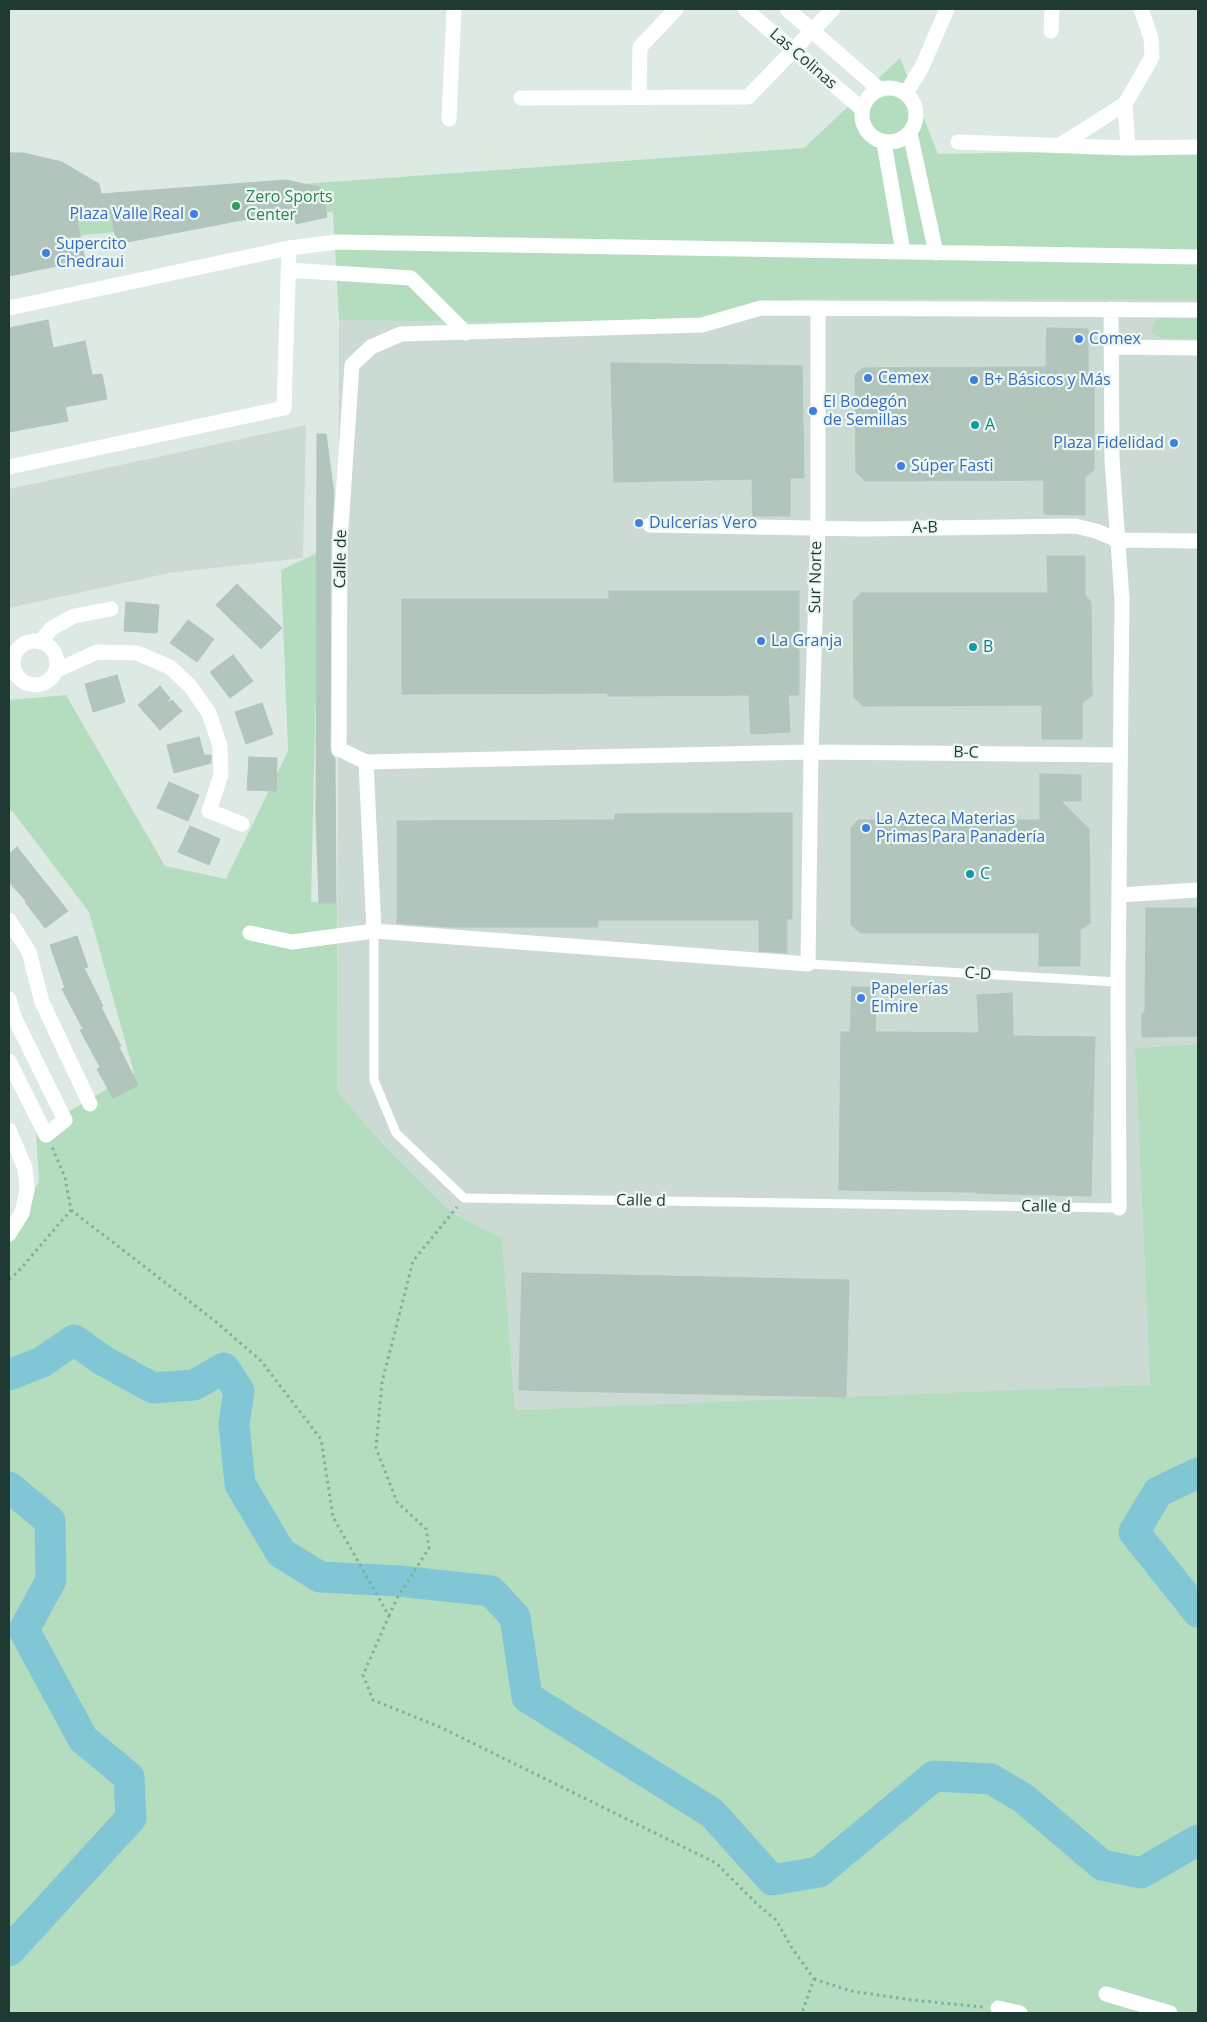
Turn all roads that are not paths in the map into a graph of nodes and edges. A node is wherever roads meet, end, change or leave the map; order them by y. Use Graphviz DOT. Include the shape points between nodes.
graph roads {
  1 [pos="454,9"];
  2 [pos="676,9"];
  3 [pos="745,9"];
  4 [pos="787,9"];
  5 [pos="833,9"];
  6 [pos="946,9"];
  7 [pos="1052,9"];
  8 [pos="1141,9"];
  9 [pos="812,30"];
  10 [pos="1051,31"];
  11 [pos="794,50"];
  12 [pos="879,89"];
  13 [pos="906,93"];
  14 [pos="639,97"];
  15 [pos="521,98"];
  16 [pos="1125,104"];
  17 [pos="862,109"];
  18 [pos="449,119"];
  19 [pos="910,133"];
  20 [pos="958,142"];
  21 [pos="884,143"];
  22 [pos="1060,145"];
  23 [pos="1198,147"];
  24 [pos="1128,148"];
  25 [pos="289,248"];
  26 [pos="903,252"];
  27 [pos="936,253"];
  28 [pos="1198,258"];
  29 [pos="288,270"];
  30 [pos="9,308"];
  31 [pos="818,309"];
  32 [pos="1111,309"];
  33 [pos="1198,310"];
  34 [pos="466,333"];
  35 [pos="1111,347"];
  36 [pos="1198,348"];
  37 [pos="9,466"];
  38 [pos="650,525"];
  39 [pos="818,528"];
  40 [pos="1118,540"];
  41 [pos="1198,541"];
  42 [pos="111,609"];
  43 [pos="40,642"];
  44 [pos="12,651"];
  45 [pos="57,670"];
  46 [pos="811,752"];
  47 [pos="1120,755"];
  48 [pos="366,762"];
  49 [pos="242,824"];
  50 [pos="1198,890"];
  51 [pos="1119,894"];
  52 [pos="9,922"];
  53 [pos="374,931"];
  54 [pos="250,933"];
  55 [pos="808,964"];
  56 [pos="1118,982"];
  57 [pos="9,999"];
  58 [pos="9,1061"];
  59 [pos="90,1104"];
  60 [pos="9,1130"];
  61 [pos="1119,1208"];
  62 [pos="9,1234"];
  63 [pos="1106,1994"];
  64 [pos="998,2008"];
  65 [pos="1020,2013"];
  66 [pos="1170,2013"];
  1 -- 18 [label="street"];
  2 -- 14 [label="street" via="640,47"];
  3 -- 11 [label="street, Las Colinas"];
  4 -- 9 [label="street, Las Colinas"];
  5 -- 9 [label="street"];
  6 -- 13 [label="street" via="922,67"];
  7 -- 10 [label="street"];
  8 -- 16 [label="street" via="1151,38 1152,57"];
  9 -- 11 [label="street"];
  9 -- 12 [label="street, Las Colinas"];
  11 -- 14 [label="street" via="748,97"];
  11 -- 17 [label="street, Las Colinas"];
  12 -- 13 [label="street" via="888,87"];
  12 -- 17 [label="street" via="865,100"];
  13 -- 19 [label="street" via="915,108 916,117"];
  14 -- 15 [label="street"];
  16 -- 22 [label="street"];
  16 -- 24 [label="street"];
  17 -- 21 [label="street" via="861,118 868,134"];
  19 -- 21 [label="street" via="902,139"];
  19 -- 27 [label="street"];
  20 -- 22 [label="street"];
  21 -- 26 [label="street"];
  22 -- 24 [label="street"];
  23 -- 24 [label="street"];
  25 -- 26 [label="street" via="337,242"];
  25 -- 29 [label="street"];
  25 -- 30 [label="street"];
  26 -- 27 [label="street"];
  27 -- 28 [label="street"];
  29 -- 34 [label="street" via="411,278"];
  29 -- 37 [label="street" via="284,408"];
  31 -- 32 [label="street"];
  31 -- 34 [label="street" via="761,308 702,325"];
  31 -- 39 [label="street, Sur Norte"];
  32 -- 33 [label="street"];
  32 -- 35 [label="street"];
  34 -- 48 [label="street, Calle de" via="401,334 371,347 352,365 340,542 339,749"];
  35 -- 36 [label="street"];
  35 -- 40 [label="street" via="1112,459"];
  38 -- 39 [label="street, A-B"];
  39 -- 40 [label="street, A-B" via="1075,526"];
  39 -- 46 [label="street, Sur Norte"];
  40 -- 41 [label="street, A-B"];
  40 -- 47 [label="street" via="1122,599"];
  42 -- 43 [label="street" via="74,616 52,628"];
  43 -- 44 [label="street" via="26,643"];
  43 -- 45 [label="street" via="47,644 56,655"];
  44 -- 45 [label="street" via="16,674 27,684 48,681"];
  45 -- 49 [label="street" via="97,652 138,653 170,667 190,686 209,713 220,746 221,775 209,811"];
  46 -- 47 [label="street, B-C"];
  46 -- 48 [label="street, B-C"];
  46 -- 55 [label="street, Sur Norte"];
  47 -- 51 [label="street"];
  48 -- 53 [label="street"];
  50 -- 51 [label="street"];
  51 -- 56 [label="street"];
  52 -- 59 [label="street" via="29,952 42,1002"];
  53 -- 54 [label="street" via="292,942"];
  53 -- 55 [label="street"];
  53 -- 61 [label="lane, Calle d" via="374,1080 396,1133 464,1198"];
  55 -- 56 [label="lane, C-D"];
  56 -- 61 [label="street"];
  57 -- 58 [label="street" via="14,1017 66,1120 46,1135"];
  60 -- 62 [label="street" via="25,1168 27,1190 22,1213"];
  63 -- 66 [label="street"];
  64 -- 65 [label="street"];
}
